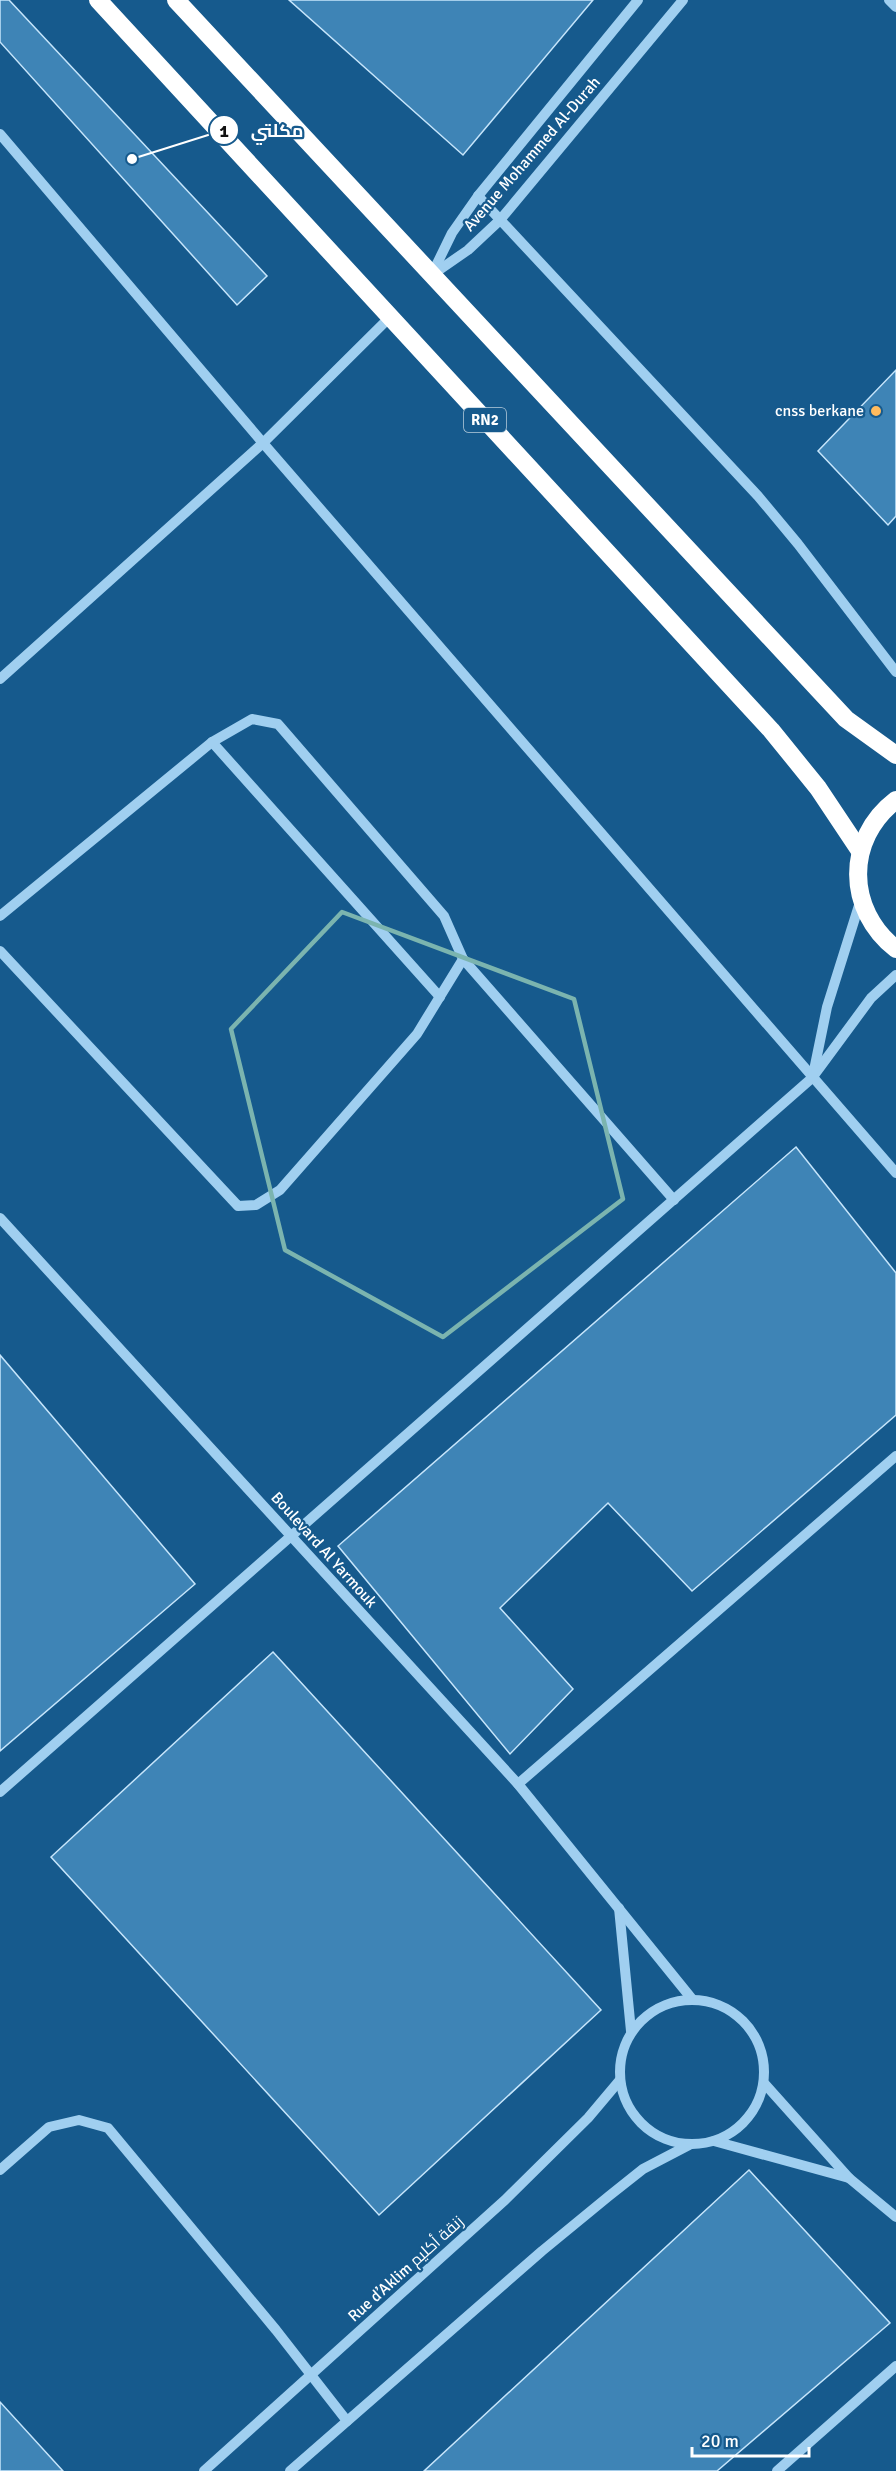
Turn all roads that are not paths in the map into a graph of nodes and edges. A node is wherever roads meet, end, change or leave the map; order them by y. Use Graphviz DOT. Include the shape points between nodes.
graph roads {
  1 [pos="98,0"];
  2 [pos="176,0"];
  3 [pos="638,0"];
  4 [pos="683,0"];
  5 [pos="889,0"];
  6 [pos="896,7"];
  7 [pos="0,134"];
  8 [pos="478,196"];
  9 [pos="500,220"];
  10 [pos="432,274"];
  11 [pos="390,317"];
  12 [pos="263,443"];
  13 [pos="896,672"];
  14 [pos="0,679"];
  15 [pos="212,742"];
  16 [pos="896,755"];
  17 [pos="896,800"];
  18 [pos="860,851"];
  19 [pos="861,899"];
  20 [pos="0,916"];
  21 [pos="896,949"];
  22 [pos="0,951"];
  23 [pos="463,959"];
  24 [pos="896,975"];
  25 [pos="440,997"];
  26 [pos="812,1078"];
  27 [pos="896,1173"];
  28 [pos="674,1200"];
  29 [pos="0,1218"];
  30 [pos="896,1456"];
  31 [pos="292,1536"];
  32 [pos="518,1784"];
  33 [pos="0,1792"];
  34 [pos="620,1908"];
  35 [pos="692,1999"];
  36 [pos="632,2031"];
  37 [pos="620,2080"];
  38 [pos="764,2083"];
  39 [pos="714,2141"];
  40 [pos="689,2145"];
  41 [pos="0,2170"];
  42 [pos="849,2178"];
  43 [pos="896,2217"];
  44 [pos="896,2366"];
  45 [pos="311,2376"];
  46 [pos="347,2421"];
  47 [pos="204,2471"];
  48 [pos="290,2471"];
  49 [pos="777,2471"];
  1 -- 11 [label="highway, RN2"];
  2 -- 10 [label="highway"];
  3 -- 8 [label="street, Avenue Mohammed Al-Durah"];
  4 -- 9 [label="street, Avenue Mohammed Al-Durah"];
  5 -- 6 [label="street"];
  7 -- 12 [label="street"];
  8 -- 9 [label="street"];
  8 -- 10 [label="street, Avenue Mohammed Al-Durah" via="452,233"];
  9 -- 10 [label="street, Avenue Mohammed Al-Durah" via="468,250"];
  9 -- 13 [label="street" via="758,496"];
  10 -- 16 [label="highway" via="846,719"];
  11 -- 12 [label="street"];
  11 -- 18 [label="highway, RN2" via="771,729 818,788"];
  12 -- 14 [label="street"];
  12 -- 26 [label="street"];
  15 -- 20 [label="street"];
  15 -- 23 [label="street" via="252,719 278,724 444,916"];
  15 -- 25 [label="street"];
  17 -- 18 [label="highway" via="870,828"];
  18 -- 19 [label="highway"];
  19 -- 21 [label="highway" via="870,921"];
  19 -- 26 [label="street" via="827,1007"];
  22 -- 25 [label="street" via="238,1206 256,1205 280,1190 417,1034"];
  23 -- 25 [label="street"];
  23 -- 28 [label="street"];
  24 -- 26 [label="street" via="871,998"];
  26 -- 27 [label="street"];
  26 -- 28 [label="street"];
  28 -- 31 [label="street"];
  29 -- 31 [label="street, Boulevard Al Yarmouk"];
  30 -- 32 [label="street"];
  31 -- 32 [label="street, Boulevard Al Yarmouk"];
  31 -- 33 [label="street"];
  32 -- 34 [label="street, Boulevard Al Yarmouk"];
  34 -- 35 [label="street, Boulevard Al Yarmouk"];
  34 -- 36 [label="street"];
  35 -- 36 [label="street" via="668,2003 647,2014"];
  35 -- 38 [label="street" via="715,2003 736,2014 752,2031 762,2056"];
  36 -- 37 [label="street" via="621,2055"];
  37 -- 40 [label="street" via="627,2104 643,2125 664,2139"];
  37 -- 45 [label="street, Rue d’Aklim زنقة أكليم" via="562,2145 505,2200"];
  38 -- 39 [label="street" via="755,2108 738,2128"];
  38 -- 42 [label="street"];
  39 -- 40 [label="street"];
  39 -- 42 [label="street"];
  40 -- 46 [label="street" via="643,2169 609,2196"];
  41 -- 45 [label="street" via="49,2127 79,2120 108,2128"];
  42 -- 43 [label="street"];
  44 -- 49 [label="street"];
  45 -- 46 [label="street"];
  45 -- 47 [label="street, Rue d’Aklim زنقة أكليم"];
  46 -- 48 [label="street"];
}
